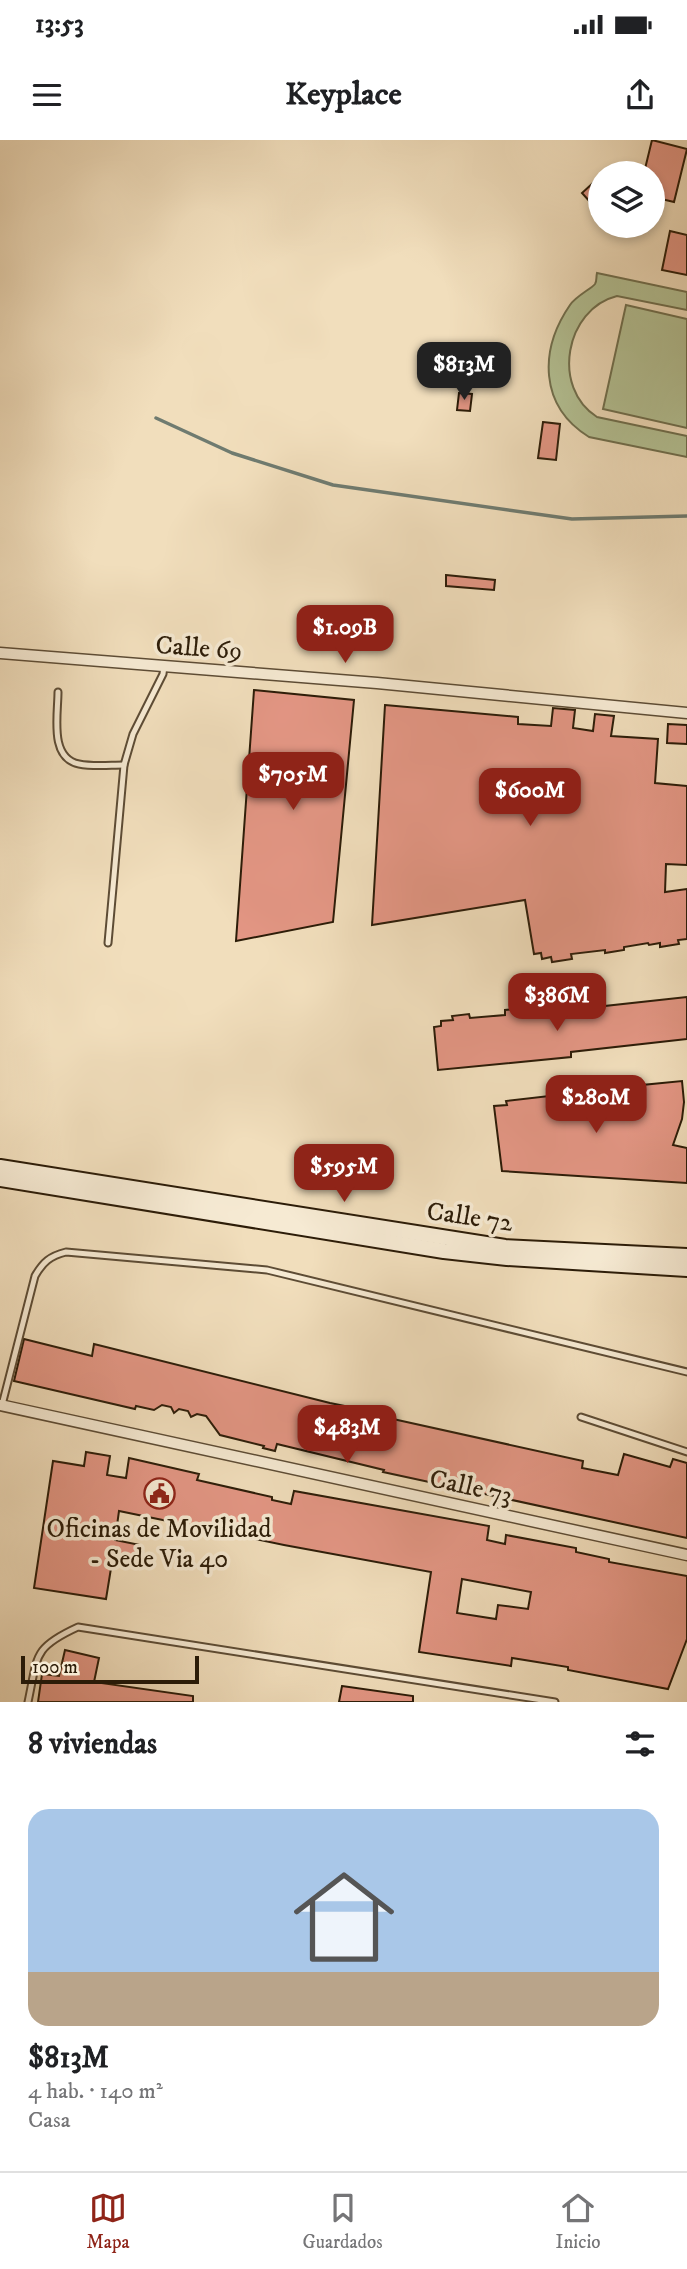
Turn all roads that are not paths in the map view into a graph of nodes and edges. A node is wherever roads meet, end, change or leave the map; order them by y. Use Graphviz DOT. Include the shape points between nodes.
graph roads {
  1 [pos="0,653"];
  2 [pos="164,666"];
  3 [pos="58,692"];
  4 [pos="687,713"];
  5 [pos="124,765"];
  6 [pos="108,943"];
  7 [pos="0,1167"];
  8 [pos="0,1179"];
  9 [pos="687,1256"];
  10 [pos="687,1269"];
  11 [pos="687,1372"];
  12 [pos="3,1382"];
  13 [pos="1,1405"];
  14 [pos="581,1417"];
  15 [pos="687,1452"];
  16 [pos="687,1555"];
  17 [pos="28,1702"];
  18 [pos="555,1702"];
  1 -- 2 [label="street, Calle 69"];
  2 -- 4 [label="street, Calle 69"];
  2 -- 5 [label="lane"];
  3 -- 5 [label="lane" via="57,747 67,759 78,764"];
  5 -- 6 [label="lane"];
  7 -- 9 [label="main road, Calle 72" via="505,1247"];
  8 -- 10 [label="main road, Calle 72" via="444,1251"];
  11 -- 12 [label="lane" via="267,1270 66,1252 43,1262 35,1276"];
  12 -- 13 [label="lane"];
  13 -- 16 [label="street, Calle 73"];
  14 -- 15 [label="lane"];
  17 -- 18 [label="lane" via="38,1653 54,1638 78,1627"];
}
